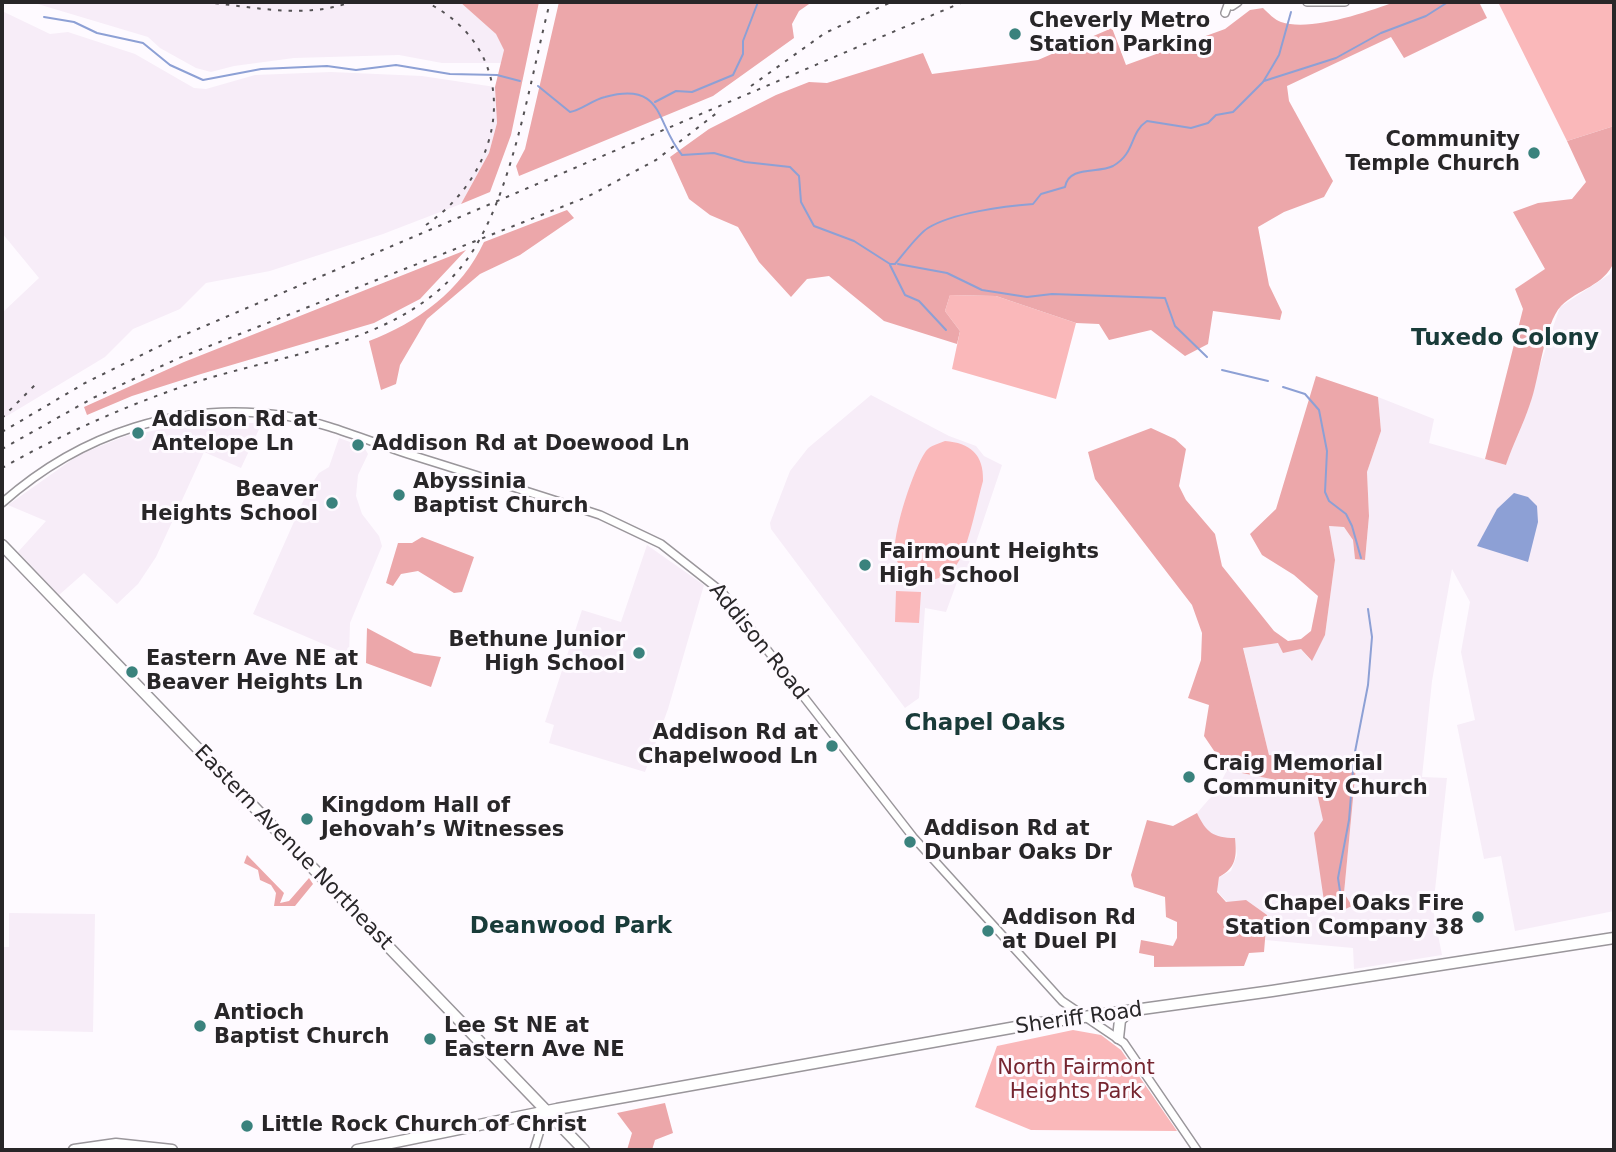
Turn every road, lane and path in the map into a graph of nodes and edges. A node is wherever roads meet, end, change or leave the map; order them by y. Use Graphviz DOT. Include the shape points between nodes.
graph roads {
  1 [pos="1307,2"];
  2 [pos="1345,2"];
  3 [pos="1233,3"];
  4 [pos="1225,13"];
  5 [pos="2,503"];
  6 [pos="2,545"];
  7 [pos="1614,938"];
  8 [pos="1129,1011"];
  9 [pos="1087,1017"];
  10 [pos="1118,1038"];
  11 [pos="546,1111"];
  12 [pos="380,1145"];
  13 [pos="128,1146"];
  14 [pos="74,1150"];
  15 [pos="93,1150"];
  16 [pos="172,1150"];
  17 [pos="348,1150"];
  18 [pos="357,1150"];
  19 [pos="534,1150"];
  20 [pos="584,1150"];
  21 [pos="1196,1150"];
  1 -- 2 [label="street"];
  3 -- 4 [label="street"];
  5 -- 9 [label="street, Addison Road" via="42,470 107,435 179,416 247,413 300,419 600,514 639,531 679,556 722,592 900,822 1048,986"];
  6 -- 11 [label="main road, Eastern Avenue Northeast"];
  7 -- 8 [label="main road, Sheriff Road"];
  8 -- 9 [label="main road, Sheriff Road"];
  8 -- 10 [label="main road" via="1120,1020"];
  9 -- 10 [label="street, Addison Road"];
  9 -- 11 [label="main road, Sheriff Road"];
  10 -- 21 [label="street, Addison Road"];
  11 -- 12 [label="main road, Sheriff Road"];
  11 -- 19 [label="street"];
  11 -- 20 [label="main road, Eastern Avenue Northeast"];
  12 -- 17 [label="main road"];
  12 -- 18 [label="main road"];
  13 -- 14 [label="main road" via="99,1144"];
  13 -- 15 [label="main road"];
  13 -- 16 [label="main road"];
}
